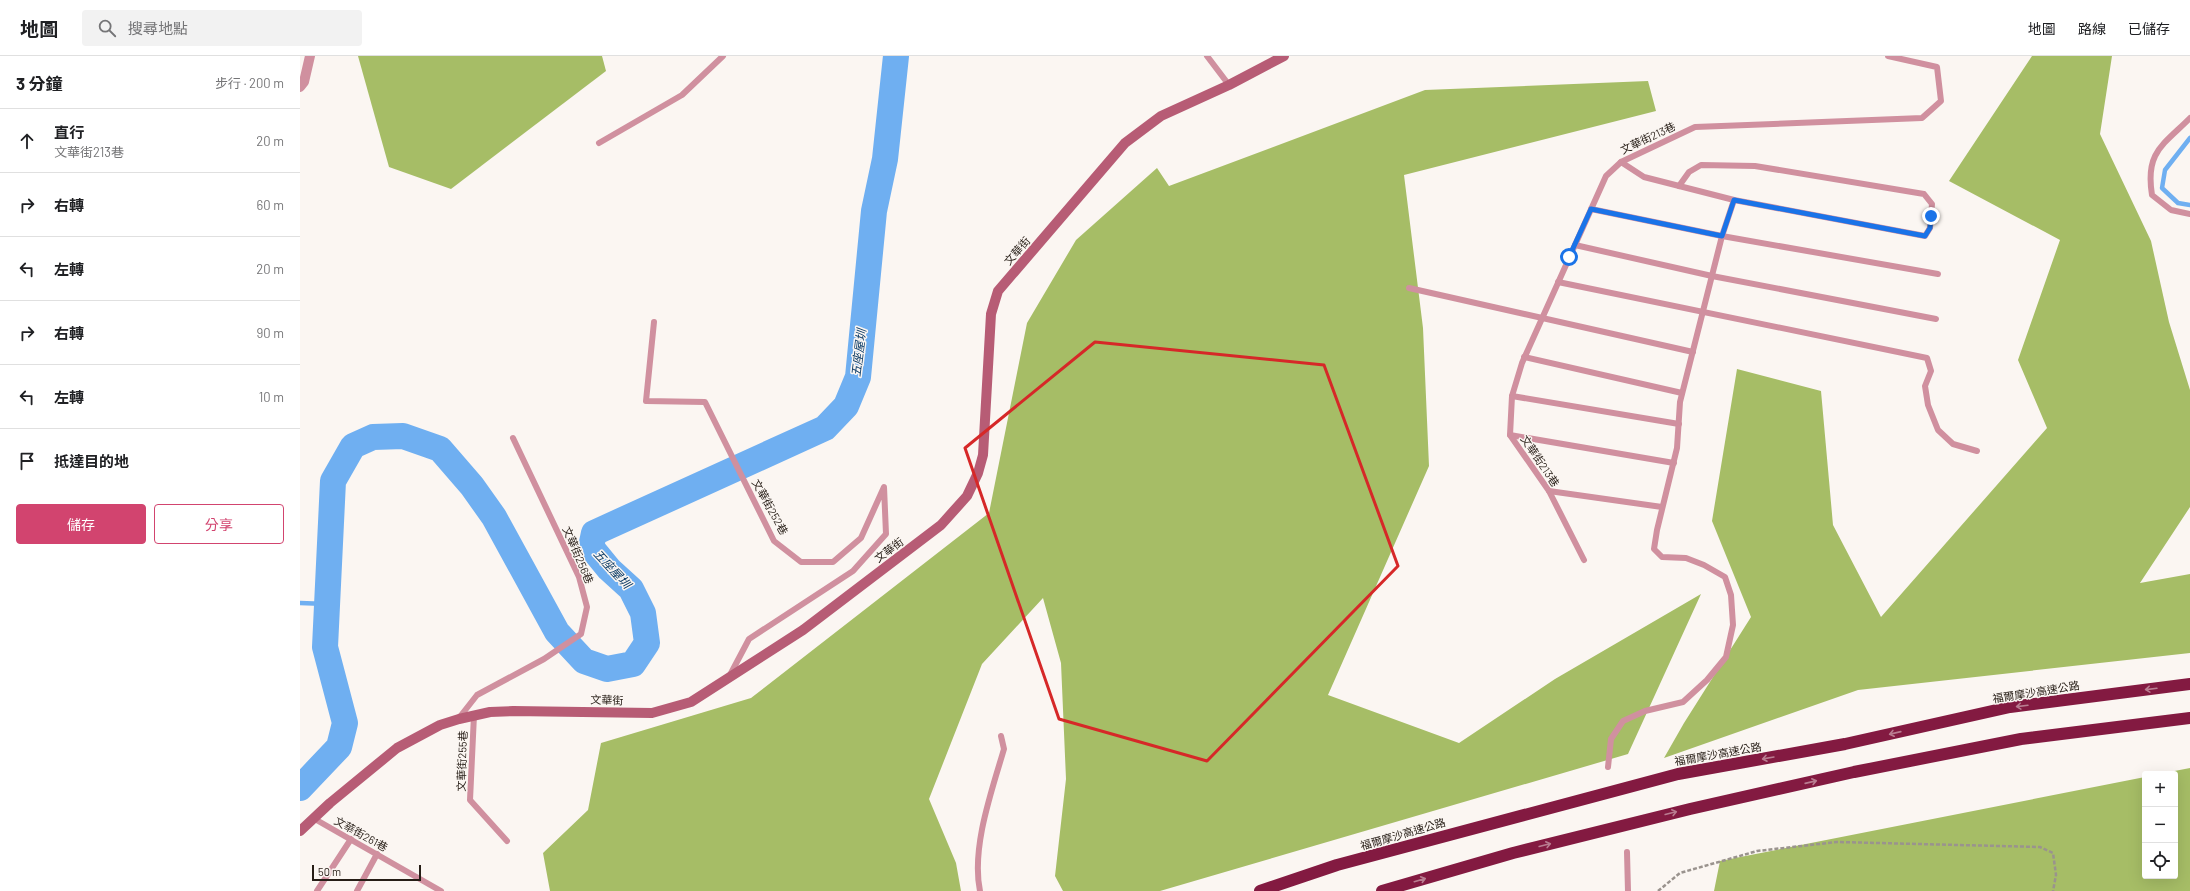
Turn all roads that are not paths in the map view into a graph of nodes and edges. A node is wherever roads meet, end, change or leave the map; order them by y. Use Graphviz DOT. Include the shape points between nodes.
graph roads {
  1 [pos="310,56"];
  2 [pos="723,56"];
  3 [pos="1207,56"];
  4 [pos="1284,56"];
  5 [pos="1888,56"];
  6 [pos="1229,85"];
  7 [pos="300,87"];
  8 [pos="2190,118"];
  9 [pos="599,143"];
  10 [pos="1621,162"];
  11 [pos="1679,186"];
  12 [pos="1734,200"];
  13 [pos="1591,209"];
  14 [pos="2190,214"];
  15 [pos="1722,236"];
  16 [pos="1575,245"];
  17 [pos="1938,274"];
  18 [pos="1712,276"];
  19 [pos="1558,282"];
  20 [pos="1410,288"];
  21 [pos="1703,312"];
  22 [pos="1542,318"];
  23 [pos="1936,319"];
  24 [pos="654,322"];
  25 [pos="1693,352"];
  26 [pos="1524,357"];
  27 [pos="1682,394"];
  28 [pos="1512,396"];
  29 [pos="1679,424"];
  30 [pos="1510,435"];
  31 [pos="513,438"];
  32 [pos="1977,451"];
  33 [pos="1674,462"];
  34 [pos="1549,490"];
  35 [pos="1662,507"];
  36 [pos="1584,560"];
  37 [pos="728,679"];
  38 [pos="2190,684"];
  39 [pos="474,715"];
  40 [pos="2190,718"];
  41 [pos="459,719"];
  42 [pos="1001,736"];
  43 [pos="1608,767"];
  44 [pos="313,818"];
  45 [pos="300,831"];
  46 [pos="351,839"];
  47 [pos="507,841"];
  48 [pos="1627,852"];
  49 [pos="377,854"];
  50 [pos="439,890"];
  51 [pos="317,891"];
  52 [pos="357,891"];
  53 [pos="980,891"];
  54 [pos="1260,891"];
  55 [pos="1382,891"];
  56 [pos="1628,891"];
  1 -- 7 [label="street" via="304,82"];
  2 -- 9 [label="lane" via="682,95"];
  3 -- 6 [label="lane"];
  4 -- 6 [label="street, 文華街"];
  5 -- 10 [label="lane, 文華街213巷" via="1937,67 1941,101 1922,118 1695,127"];
  6 -- 37 [label="street, 文華街" via="1161,116 1125,143 998,291 990,314 983,455 978,473 959,507 932,533 803,630"];
  8 -- 14 [label="lane" via="2154,155 2149,177 2152,195 2171,210"];
  10 -- 11 [label="lane" via="1644,177"];
  10 -- 13 [label="lane, 文華街213巷" via="1606,176"];
  11 -- 12 [label="lane"];
  11 -- 12 [label="lane" via="1689,172 1702,165 1755,166 1924,194 1932,204 1930,228 1925,236"];
  12 -- 15 [label="lane"];
  13 -- 15 [label="lane"];
  13 -- 16 [label="lane, 文華街213巷"];
  15 -- 17 [label="lane"];
  15 -- 18 [label="lane"];
  16 -- 18 [label="lane"];
  16 -- 19 [label="lane, 文華街213巷"];
  18 -- 21 [label="lane"];
  18 -- 23 [label="lane"];
  19 -- 21 [label="lane"];
  19 -- 22 [label="lane, 文華街213巷"];
  20 -- 22 [label="lane"];
  21 -- 25 [label="lane"];
  21 -- 32 [label="lane" via="1927,358 1931,371 1925,386 1928,405 1938,430 1953,444"];
  22 -- 25 [label="lane"];
  22 -- 26 [label="lane, 文華街213巷"];
  24 -- 37 [label="lane, 文華街252巷" via="646,401 705,402 774,540 801,562 832,562 861,538 884,487 886,534 853,571 748,639"];
  25 -- 27 [label="lane"];
  26 -- 27 [label="lane"];
  26 -- 28 [label="lane, 文華街213巷"];
  27 -- 29 [label="lane"];
  28 -- 29 [label="lane"];
  28 -- 30 [label="lane, 文華街213巷"];
  29 -- 33 [label="lane"];
  30 -- 33 [label="lane"];
  30 -- 34 [label="lane, 文華街213巷"];
  31 -- 41 [label="lane, 文華街256巷" via="579,577 587,607 581,634 544,659 477,695"];
  33 -- 35 [label="lane"];
  34 -- 35 [label="lane"];
  34 -- 36 [label="lane, 文華街213巷"];
  35 -- 43 [label="lane" via="1654,549 1662,557 1686,558 1725,577 1731,595 1733,625 1726,657 1707,680 1682,702 1645,711 1624,721 1611,739"];
  37 -- 39 [label="street, 文華街" via="692,702 652,713 513,711"];
  38 -- 54 [label="highway, 福爾摩沙高速公路, one-way" via="2010,707 1845,744 1678,774 1337,865"];
  39 -- 41 [label="street, 文華街"];
  39 -- 47 [label="lane, 文華街255巷" via="470,800"];
  55 -- 40 [label="highway, one-way" via="1513,853 1854,772 2022,739"];
  41 -- 44 [label="street, 文華街" via="440,725 397,748"];
  42 -- 53 [label="lane" via="1004,749 983,826 978,860"];
  44 -- 45 [label="street, 文華街"];
  44 -- 46 [label="lane, 文華街261巷"];
  46 -- 49 [label="lane, 文華街261巷"];
  46 -- 51 [label="lane"];
  48 -- 56 [label="lane"];
  49 -- 50 [label="lane, 文華街261巷"];
  49 -- 52 [label="lane"];
}
